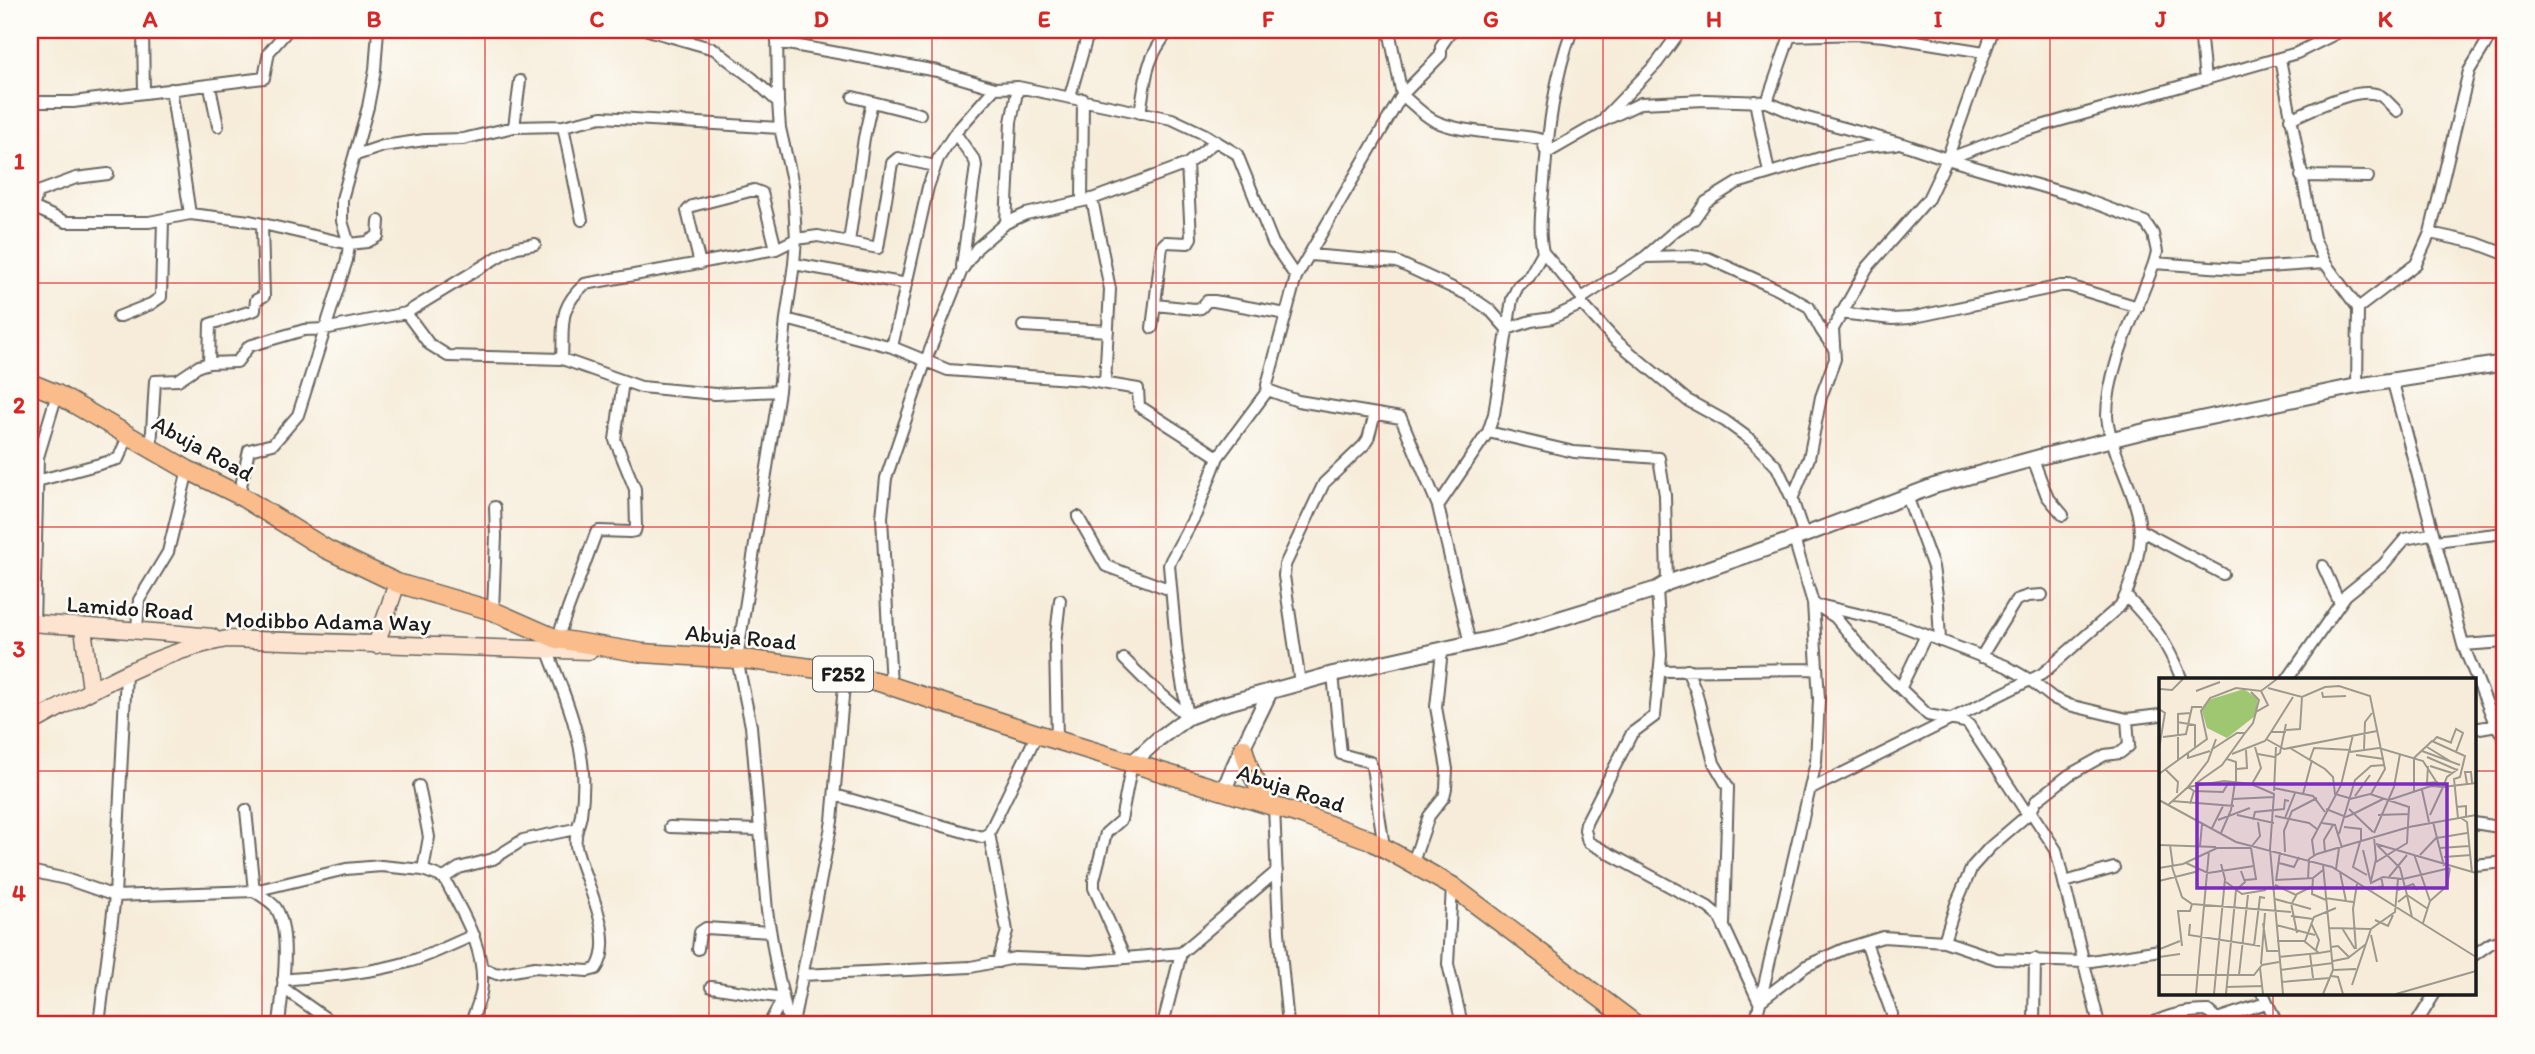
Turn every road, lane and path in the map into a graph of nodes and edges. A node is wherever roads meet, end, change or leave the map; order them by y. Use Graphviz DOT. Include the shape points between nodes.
graph roads {
  1 [pos="143,30"];
  2 [pos="288,30"];
  3 [pos="378,30"];
  4 [pos="648,30"];
  5 [pos="1089,30"];
  6 [pos="1389,30"];
  7 [pos="1452,30"];
  8 [pos="1573,30"];
  9 [pos="1681,30"];
  10 [pos="1993,30"];
  11 [pos="2200,30"];
  12 [pos="2343,30"];
  13 [pos="2494,30"];
  14 [pos="1168,32"];
  15 [pos="1791,33"];
  16 [pos="777,36"];
  17 [pos="1983,52"];
  18 [pos="2280,59"];
  19 [pos="2205,80"];
  20 [pos="520,81"];
  21 [pos="210,86"];
  22 [pos="1018,86"];
  23 [pos="995,88"];
  24 [pos="171,89"];
  25 [pos="144,93"];
  26 [pos="1402,95"];
  27 [pos="1070,96"];
  28 [pos="853,97"];
  29 [pos="1083,99"];
  30 [pos="1761,101"];
  31 [pos="30,102"];
  32 [pos="778,102"];
  33 [pos="872,102"];
  34 [pos="2397,111"];
  35 [pos="1140,113"];
  36 [pos="920,114"];
  37 [pos="2290,119"];
  38 [pos="1601,122"];
  39 [pos="218,126"];
  40 [pos="563,126"];
  41 [pos="514,127"];
  42 [pos="780,128"];
  43 [pos="955,132"];
  44 [pos="1216,141"];
  45 [pos="1903,144"];
  46 [pos="1546,153"];
  47 [pos="356,155"];
  48 [pos="1947,159"];
  49 [pos="1188,164"];
  50 [pos="935,166"];
  51 [pos="1769,173"];
  52 [pos="108,174"];
  53 [pos="2301,176"];
  54 [pos="2368,177"];
  55 [pos="1087,200"];
  56 [pos="32,206"];
  57 [pos="190,215"];
  58 [pos="163,220"];
  59 [pos="582,220"];
  60 [pos="379,221"];
  61 [pos="1006,223"];
  62 [pos="262,226"];
  63 [pos="2430,233"];
  64 [pos="796,239"];
  65 [pos="849,242"];
  66 [pos="349,244"];
  67 [pos="536,244"];
  68 [pos="776,249"];
  69 [pos="1543,252"];
  70 [pos="2505,254"];
  71 [pos="1310,255"];
  72 [pos="1645,257"];
  73 [pos="2154,263"];
  74 [pos="2325,263"];
  75 [pos="700,264"];
  76 [pos="794,264"];
  77 [pos="962,270"];
  78 [pos="1296,277"];
  79 [pos="907,284"];
  80 [pos="1582,301"];
  81 [pos="1155,305"];
  82 [pos="2138,307"];
  83 [pos="2358,308"];
  84 [pos="406,313"];
  85 [pos="1840,313"];
  86 [pos="1286,314"];
  87 [pos="118,317"];
  88 [pos="786,319"];
  89 [pos="1023,326"];
  90 [pos="324,328"];
  91 [pos="1152,328"];
  92 [pos="1507,329"];
  93 [pos="1108,331"];
  94 [pos="892,347"];
  95 [pos="1834,349"];
  96 [pos="562,359"];
  97 [pos="926,360"];
  98 [pos="209,363"];
  99 [pos="2505,363"];
  100 [pos="2392,379"];
  101 [pos="622,381"];
  102 [pos="30,383"];
  103 [pos="1105,383"];
  104 [pos="2357,386"];
  105 [pos="1268,390"];
  106 [pos="779,391"];
  107 [pos="57,394"];
  108 [pos="1375,414"];
  109 [pos="1488,432"];
  110 [pos="129,435"];
  111 [pos="2111,439"];
  112 [pos="151,448"];
  113 [pos="1218,457"];
  114 [pos="2033,459"];
  115 [pos="188,470"];
  116 [pos="37,481"];
  117 [pos="239,495"];
  118 [pos="1907,496"];
  119 [pos="1792,499"];
  120 [pos="1438,506"];
  121 [pos="495,507"];
  122 [pos="2063,515"];
  123 [pos="1078,517"];
  124 [pos="2142,531"];
  125 [pos="2505,533"];
  126 [pos="2433,536"];
  127 [pos="1799,537"];
  128 [pos="2323,566"];
  129 [pos="2223,574"];
  130 [pos="397,583"];
  131 [pos="1662,586"];
  132 [pos="1171,590"];
  133 [pos="2042,595"];
  134 [pos="2126,597"];
  135 [pos="1060,600"];
  136 [pos="1813,603"];
  137 [pos="2340,604"];
  138 [pos="494,611"];
  139 [pos="32,623"];
  140 [pos="83,628"];
  141 [pos="137,629"];
  142 [pos="1926,635"];
  143 [pos="227,639"];
  144 [pos="1940,640"];
  145 [pos="2505,642"];
  146 [pos="552,644"];
  147 [pos="1470,644"];
  148 [pos="376,645"];
  149 [pos="2463,645"];
  150 [pos="1442,650"];
  151 [pos="1981,657"];
  152 [pos="737,659"];
  153 [pos="1124,659"];
  154 [pos="1816,669"];
  155 [pos="1687,670"];
  156 [pos="1659,671"];
  157 [pos="126,674"];
  158 [pos="845,674"];
  159 [pos="1333,674"];
  160 [pos="2181,678"];
  161 [pos="2288,678"];
  162 [pos="2030,680"];
  163 [pos="1300,683"];
  164 [pos="891,686"];
  165 [pos="1901,687"];
  166 [pos="91,690"];
  167 [pos="1270,691"];
  168 [pos="2159,715"];
  169 [pos="1188,717"];
  170 [pos="1950,719"];
  171 [pos="2127,719"];
  172 [pos="30,724"];
  173 [pos="2497,726"];
  174 [pos="2476,729"];
  175 [pos="1037,734"];
  176 [pos="2505,738"];
  177 [pos="1057,740"];
  178 [pos="1242,748"];
  179 [pos="1132,763"];
  180 [pos="419,786"];
  181 [pos="1811,789"];
  182 [pos="1224,791"];
  183 [pos="835,795"];
  184 [pos="1272,806"];
  185 [pos="246,810"];
  186 [pos="2031,812"];
  187 [pos="2476,823"];
  188 [pos="670,827"];
  189 [pos="2505,828"];
  190 [pos="575,829"];
  191 [pos="759,830"];
  192 [pos="989,833"];
  193 [pos="1384,847"];
  194 [pos="1413,862"];
  195 [pos="2505,862"];
  196 [pos="2476,865"];
  197 [pos="2114,868"];
  198 [pos="423,870"];
  199 [pos="1277,871"];
  200 [pos="30,872"];
  201 [pos="444,878"];
  202 [pos="2064,882"];
  203 [pos="1452,886"];
  204 [pos="254,891"];
  205 [pos="115,896"];
  206 [pos="1724,925"];
  207 [pos="770,932"];
  208 [pos="474,935"];
  209 [pos="2505,939"];
  210 [pos="1944,941"];
  211 [pos="1866,943"];
  212 [pos="698,949"];
  213 [pos="2159,950"];
  214 [pos="1181,953"];
  215 [pos="2476,954"];
  216 [pos="1125,958"];
  217 [pos="2035,959"];
  218 [pos="998,962"];
  219 [pos="2085,962"];
  220 [pos="482,968"];
  221 [pos="802,975"];
  222 [pos="283,984"];
  223 [pos="711,986"];
  224 [pos="2434,995"];
  225 [pos="783,998"];
  226 [pos="2264,998"];
  227 [pos="1759,1002"];
  228 [pos="1618,1019"];
  229 [pos="2218,1022"];
  230 [pos="99,1024"];
  231 [pos="279,1024"];
  232 [pos="334,1024"];
  233 [pos="470,1024"];
  234 [pos="769,1024"];
  235 [pos="793,1024"];
  236 [pos="1163,1024"];
  237 [pos="1288,1024"];
  238 [pos="1462,1024"];
  239 [pos="1635,1024"];
  240 [pos="1755,1024"];
  241 [pos="1891,1024"];
  242 [pos="2034,1024"];
  243 [pos="2099,1024"];
  244 [pos="2150,1024"];
  245 [pos="2277,1024"];
  246 [pos="2416,1024"];
  1 -- 25 [label="street"];
  2 -- 21 [label="street" via="269,51 264,78"];
  3 -- 47 [label="street" via="375,70"];
  4 -- 32 [label="street" via="714,49"];
  5 -- 27 [label="street"];
  6 -- 26 [label="street"];
  7 -- 26 [label="street" via="1441,46 1441,55"];
  8 -- 46 [label="street"];
  9 -- 38 [label="street" via="1657,63"];
  10 -- 17 [label="street"];
  11 -- 19 [label="street"];
  12 -- 18 [label="street"];
  13 -- 63 [label="street" via="2469,71"];
  14 -- 35 [label="street" via="1148,62"];
  15 -- 17 [label="street" via="1885,36"];
  15 -- 30 [label="street"];
  16 -- 23 [label="street"];
  16 -- 32 [label="street"];
  17 -- 48 [label="street"];
  18 -- 19 [label="street"];
  18 -- 37 [label="street"];
  19 -- 48 [label="street" via="2020,132"];
  20 -- 41 [label="street"];
  21 -- 24 [label="street"];
  21 -- 39 [label="street"];
  22 -- 23 [label="street"];
  22 -- 27 [label="street"];
  22 -- 61 [label="street" via="1011,122"];
  23 -- 43 [label="street"];
  24 -- 25 [label="street"];
  24 -- 57 [label="street"];
  25 -- 31 [label="street"];
  26 -- 46 [label="street" via="1434,120 1461,129 1543,140"];
  26 -- 71 [label="street"];
  27 -- 29 [label="street"];
  28 -- 33 [label="street"];
  29 -- 35 [label="street"];
  29 -- 55 [label="street"];
  30 -- 38 [label="street" via="1641,103"];
  30 -- 45 [label="street"];
  30 -- 51 [label="street"];
  32 -- 42 [label="street"];
  33 -- 36 [label="street"];
  33 -- 65 [label="street"];
  34 -- 37 [label="street" via="2381,96 2368,93 2340,98"];
  35 -- 44 [label="street" via="1172,118"];
  37 -- 53 [label="street"];
  38 -- 46 [label="street"];
  40 -- 41 [label="street"];
  40 -- 42 [label="street" via="614,117"];
  40 -- 59 [label="street"];
  41 -- 47 [label="street" via="463,139 383,146"];
  42 -- 64 [label="street" via="793,185"];
  43 -- 50 [label="street"];
  43 -- 77 [label="street" via="976,166"];
  44 -- 49 [label="street"];
  44 -- 78 [label="street" via="1237,154 1273,243"];
  45 -- 48 [label="street"];
  45 -- 51 [label="street" via="1833,154"];
  46 -- 69 [label="street"];
  47 -- 66 [label="street" via="342,199"];
  48 -- 73 [label="street" via="2145,222 2153,234"];
  48 -- 85 [label="street" via="1928,199 1867,268"];
  49 -- 55 [label="street"];
  49 -- 81 [label="street" via="1191,239 1188,243 1164,243"];
  50 -- 65 [label="street" via="895,160 880,244 875,248"];
  50 -- 79 [label="street"];
  51 -- 72 [label="street" via="1737,183 1706,202 1694,219"];
  52 -- 56 [label="street" via="76,178 38,192"];
  53 -- 54 [label="street"];
  53 -- 74 [label="street" via="2314,239"];
  55 -- 61 [label="street"];
  55 -- 93 [label="street" via="1110,289"];
  56 -- 58 [label="street" via="65,222"];
  57 -- 58 [label="street"];
  57 -- 62 [label="street"];
  58 -- 87 [label="street" via="161,297"];
  60 -- 66 [label="street" via="378,236"];
  61 -- 77 [label="street" via="977,248"];
  62 -- 66 [label="street"];
  62 -- 98 [label="street" via="264,296 256,300 255,310 210,324"];
  63 -- 70 [label="street"];
  63 -- 83 [label="street" via="2416,264"];
  64 -- 65 [label="street" via="818,236"];
  64 -- 68 [label="street"];
  64 -- 76 [label="street"];
  66 -- 90 [label="street"];
  67 -- 84 [label="street" via="506,252"];
  68 -- 75 [label="street"];
  68 -- 75 [label="street" via="762,193 754,190 687,211"];
  69 -- 80 [label="street"];
  69 -- 92 [label="street" via="1529,277 1518,286"];
  71 -- 78 [label="street"];
  71 -- 92 [label="street" via="1397,262 1468,295"];
  72 -- 80 [label="street"];
  72 -- 95 [label="street" via="1708,258 1777,289 1810,307"];
  73 -- 74 [label="street" via="2238,269"];
  73 -- 82 [label="street"];
  74 -- 83 [label="street"];
  75 -- 96 [label="street" via="585,284 565,308"];
  76 -- 79 [label="street"];
  76 -- 88 [label="street"];
  77 -- 97 [label="street"];
  78 -- 86 [label="street"];
  79 -- 94 [label="street"];
  80 -- 92 [label="street" via="1552,318"];
  80 -- 119 [label="street" via="1614,339 1687,400 1751,440 1777,467"];
  81 -- 86 [label="street" via="1195,309 1214,301"];
  81 -- 91 [label="street"];
  82 -- 85 [label="street" via="2061,286 1910,317"];
  82 -- 111 [label="street" via="2111,384 2107,419"];
  83 -- 104 [label="street"];
  84 -- 90 [label="street"];
  84 -- 96 [label="street" via="429,344 448,356"];
  85 -- 95 [label="street" via="1833,329"];
  86 -- 105 [label="street"];
  88 -- 94 [label="street"];
  88 -- 106 [label="street"];
  89 -- 93 [label="street"];
  90 -- 98 [label="street" via="249,346 237,362"];
  90 -- 117 [label="street" via="298,415 273,444 249,450"];
  92 -- 109 [label="street"];
  93 -- 103 [label="street"];
  94 -- 97 [label="street"];
  95 -- 119 [label="street" via="1810,458"];
  96 -- 101 [label="street"];
  97 -- 103 [label="street" via="948,370"];
  97 -- 164 [label="street" via="884,491"];
  98 -- 112 [label="street" via="178,380 155,381"];
  99 -- 100 [label="street"];
  100 -- 104 [label="street"];
  100 -- 126 [label="street"];
  101 -- 106 [label="street" via="715,394"];
  101 -- 146 [label="street" via="615,440 635,489 635,531 596,533"];
  102 -- 107 [label="main road, Abuja Road / F252"];
  103 -- 113 [label="street" via="1138,389 1139,406"];
  104 -- 111 [label="street"];
  105 -- 108 [label="street" via="1298,401"];
  105 -- 113 [label="street"];
  106 -- 152 [label="street"];
  107 -- 110 [label="main road, Abuja Road / F252"];
  107 -- 116 [label="street" via="41,442"];
  108 -- 120 [label="street" via="1401,418"];
  108 -- 163 [label="street" via="1368,439 1324,484 1285,565"];
  109 -- 120 [label="street"];
  109 -- 131 [label="street" via="1574,452 1659,458 1665,495"];
  110 -- 112 [label="main road, Abuja Road / F252"];
  110 -- 116 [label="street" via="118,460"];
  111 -- 114 [label="street"];
  111 -- 124 [label="street"];
  112 -- 115 [label="main road, Abuja Road / F252"];
  113 -- 132 [label="street" via="1196,514 1169,565"];
  114 -- 118 [label="street"];
  114 -- 122 [label="street" via="2047,496"];
  115 -- 117 [label="main road, Abuja Road / F252"];
  115 -- 141 [label="street" via="169,552 139,600"];
  116 -- 139 [label="street"];
  117 -- 130 [label="main road, Abuja Road / F252" via="326,549"];
  118 -- 127 [label="street"];
  118 -- 144 [label="street" via="1933,567"];
  119 -- 127 [label="street"];
  120 -- 147 [label="street"];
  121 -- 138 [label="street"];
  123 -- 132 [label="street" via="1105,566"];
  124 -- 129 [label="street"];
  124 -- 134 [label="street"];
  125 -- 126 [label="street"];
  126 -- 137 [label="street" via="2405,539"];
  126 -- 149 [label="street"];
  127 -- 131 [label="street"];
  127 -- 136 [label="street"];
  128 -- 137 [label="street"];
  130 -- 138 [label="main road, Abuja Road / F252"];
  130 -- 148 [label="main road"];
  131 -- 147 [label="street"];
  131 -- 156 [label="street" via="1656,605"];
  132 -- 169 [label="street"];
  133 -- 151 [label="street" via="2016,600"];
  134 -- 160 [label="street" via="2159,631"];
  134 -- 162 [label="street"];
  135 -- 177 [label="street" via="1055,644"];
  136 -- 142 [label="street"];
  136 -- 154 [label="street"];
  136 -- 165 [label="street" via="1835,617"];
  137 -- 161 [label="street"];
  138 -- 146 [label="main road, Abuja Road / F252"];
  139 -- 140 [label="main road, Lamido Road"];
  140 -- 141 [label="main road, Lamido Road"];
  140 -- 166 [label="main road"];
  141 -- 143 [label="main road, Lamido Road"];
  142 -- 144 [label="street"];
  142 -- 165 [label="street"];
  143 -- 148 [label="main road, Modibbo Adama Way"];
  143 -- 157 [label="main road, Modibbo Adama Way" via="158,658"];
  144 -- 151 [label="street"];
  145 -- 149 [label="street"];
  146 -- 148 [label="main road, Modibbo Adama Way"];
  146 -- 152 [label="main road, Abuja Road / F252"];
  146 -- 190 [label="street" via="580,748 581,818"];
  147 -- 150 [label="street"];
  149 -- 173 [label="street"];
  150 -- 159 [label="street"];
  150 -- 194 [label="street" via="1436,707 1446,788 1429,816"];
  151 -- 162 [label="street"];
  152 -- 158 [label="main road, Abuja Road / F252"];
  152 -- 191 [label="street" via="751,726"];
  153 -- 169 [label="street"];
  154 -- 155 [label="street"];
  154 -- 181 [label="street" via="1819,699"];
  155 -- 156 [label="street"];
  155 -- 206 [label="street" via="1714,763 1728,787"];
  156 -- 206 [label="street" via="1655,716 1632,733 1586,823 1586,835 1588,842 1709,907"];
  157 -- 166 [label="main road, Modibbo Adama Way"];
  157 -- 205 [label="street"];
  158 -- 164 [label="main road, Abuja Road / F252"];
  158 -- 183 [label="street"];
  159 -- 163 [label="street"];
  159 -- 193 [label="street" via="1341,754 1370,762 1373,767"];
  162 -- 170 [label="street"];
  162 -- 171 [label="street" via="2069,705"];
  163 -- 167 [label="street"];
  164 -- 175 [label="main road, Abuja Road / F252"];
  165 -- 170 [label="street" via="1928,715"];
  166 -- 172 [label="main road, Modibbo Adama Way"];
  167 -- 169 [label="street"];
  167 -- 178 [label="street"];
  168 -- 171 [label="street"];
  169 -- 179 [label="street"];
  170 -- 181 [label="street"];
  170 -- 186 [label="street" via="1969,725 2024,809"];
  171 -- 186 [label="street" via="2127,750 2105,755 2070,775 2036,801"];
  173 -- 174 [label="street"];
  173 -- 176 [label="street"];
  175 -- 177 [label="main road, Abuja Road / F252"];
  175 -- 192 [label="street"];
  177 -- 179 [label="main road, Abuja Road / F252"];
  178 -- 182 [label="street"];
  178 -- 184 [label="main road"];
  179 -- 182 [label="main road, Abuja Road / F252"];
  179 -- 216 [label="street" via="1121,820 1106,833 1094,880"];
  180 -- 198 [label="street" via="429,837"];
  181 -- 227 [label="street"];
  182 -- 184 [label="main road, Abuja Road / F252"];
  183 -- 192 [label="street" via="978,837"];
  183 -- 221 [label="street"];
  184 -- 193 [label="main road, Abuja Road / F252"];
  184 -- 199 [label="street"];
  185 -- 204 [label="street"];
  186 -- 202 [label="street" via="2056,850"];
  186 -- 210 [label="street" via="1972,867"];
  187 -- 189 [label="street"];
  188 -- 191 [label="street"];
  190 -- 201 [label="street" via="523,840 493,859 459,868"];
  190 -- 220 [label="street" via="576,846 601,924 601,962 587,971 535,968 497,974"];
  191 -- 207 [label="street"];
  192 -- 218 [label="street" via="1007,930"];
  193 -- 194 [label="main road, Abuja Road / F252"];
  194 -- 203 [label="main road, Abuja Road / F252"];
  195 -- 196 [label="street"];
  197 -- 202 [label="street"];
  198 -- 201 [label="street"];
  198 -- 204 [label="street" via="346,869"];
  199 -- 214 [label="street"];
  199 -- 237 [label="street"];
  200 -- 205 [label="street"];
  201 -- 208 [label="street"];
  202 -- 219 [label="street"];
  203 -- 228 [label="main road, Abuja Road / F252"];
  203 -- 238 [label="street" via="1448,964"];
  204 -- 205 [label="street"];
  204 -- 222 [label="street" via="274,905 281,918"];
  205 -- 230 [label="street"];
  206 -- 227 [label="street"];
  207 -- 212 [label="street" via="706,928 700,932"];
  207 -- 225 [label="street"];
  208 -- 220 [label="street"];
  208 -- 222 [label="street" via="411,962"];
  209 -- 215 [label="street"];
  210 -- 211 [label="street" via="1883,937"];
  210 -- 217 [label="street" via="1997,959"];
  211 -- 227 [label="street" via="1805,966"];
  211 -- 241 [label="street" via="1892,1014"];
  213 -- 219 [label="street"];
  214 -- 216 [label="street"];
  214 -- 236 [label="street"];
  216 -- 218 [label="street"];
  217 -- 219 [label="street"];
  217 -- 242 [label="street"];
  218 -- 221 [label="street"];
  219 -- 243 [label="street"];
  220 -- 233 [label="street" via="481,992"];
  221 -- 235 [label="street"];
  222 -- 231 [label="street"];
  222 -- 232 [label="street"];
  223 -- 225 [label="street"];
  224 -- 246 [label="street"];
  225 -- 234 [label="street"];
  225 -- 235 [label="street"];
  226 -- 229 [label="street"];
  226 -- 245 [label="street"];
  227 -- 240 [label="street"];
  228 -- 239 [label="main road, Abuja Road / F252"];
  229 -- 244 [label="street" via="2208,1011 2190,1011"];
}
